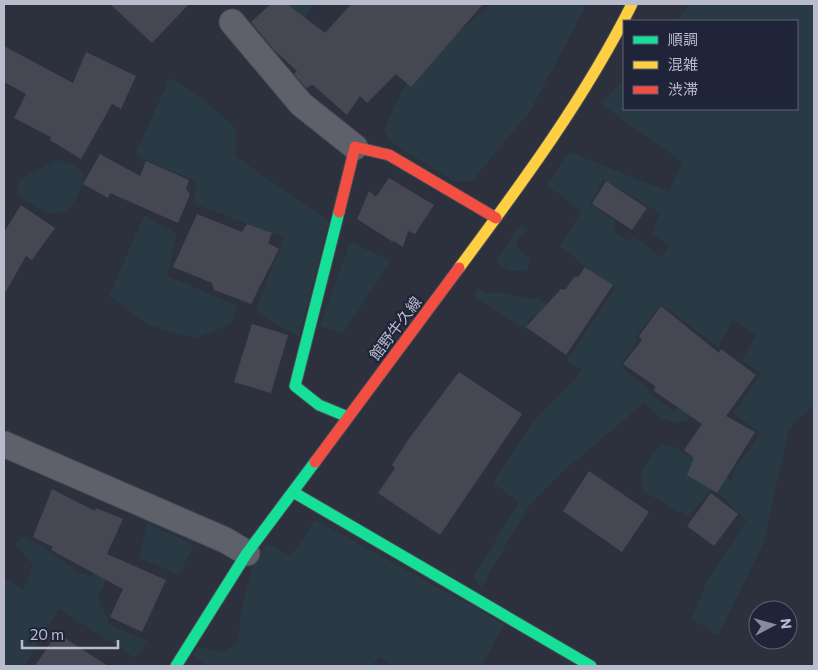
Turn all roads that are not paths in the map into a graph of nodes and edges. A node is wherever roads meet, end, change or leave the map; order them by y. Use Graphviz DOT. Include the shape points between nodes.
graph roads {
  1 [pos="632,4"];
  2 [pos="624,20"];
  3 [pos="232,22"];
  4 [pos="623,22"];
  5 [pos="355,146"];
  6 [pos="496,218"];
  7 [pos="348,417"];
  8 [pos="4,444"];
  9 [pos="293,492"];
  10 [pos="248,553"];
  11 [pos="176,666"];
  12 [pos="591,666"];
  1 -- 2 [label="main road, 館野牛久線"];
  3 -- 5 [label="street" via="301,104"];
  4 -- 6 [label="main road, 館野牛久線" via="572,108"];
  5 -- 6 [label="main road" via="389,155"];
  5 -- 7 [label="main road" via="295,386 319,405"];
  6 -- 7 [label="main road, 館野牛久線"];
  7 -- 9 [label="main road, 館野牛久線"];
  8 -- 10 [label="street"];
  9 -- 10 [label="main road, 館野牛久線"];
  9 -- 12 [label="main road"];
  10 -- 11 [label="main road, 館野牛久線"];
}
